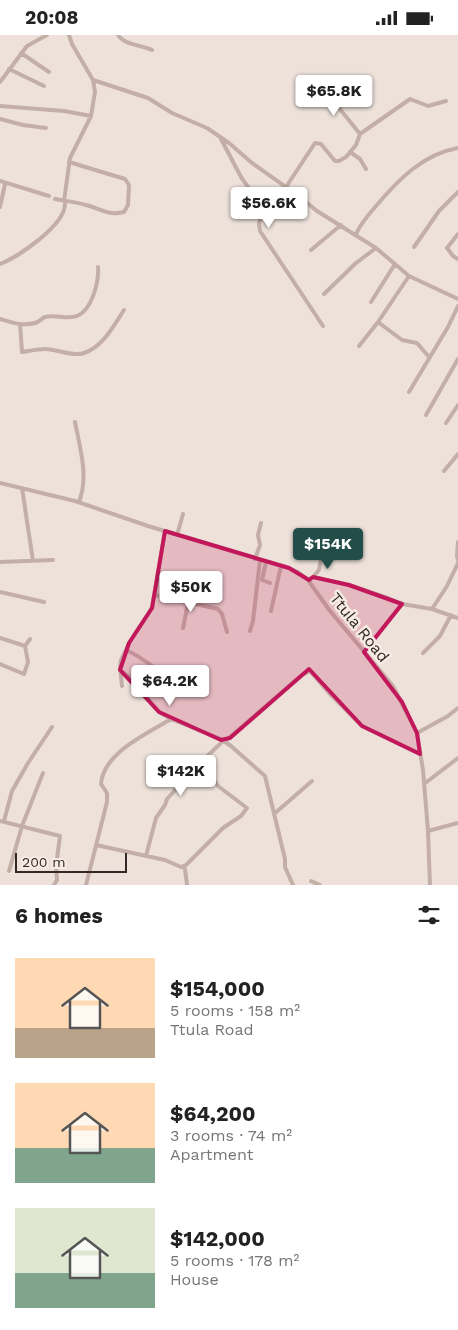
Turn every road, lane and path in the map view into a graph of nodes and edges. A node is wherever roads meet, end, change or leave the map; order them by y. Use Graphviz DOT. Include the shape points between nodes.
graph roads {
  1 [pos="47,35"];
  2 [pos="69,35"];
  3 [pos="118,35"];
  4 [pos="152,50"];
  5 [pos="21,53"];
  6 [pos="9,69"];
  7 [pos="49,72"];
  8 [pos="93,80"];
  9 [pos="0,82"];
  10 [pos="44,86"];
  11 [pos="323,88"];
  12 [pos="446,101"];
  13 [pos="0,106"];
  14 [pos="92,116"];
  15 [pos="0,119"];
  16 [pos="46,127"];
  17 [pos="360,134"];
  18 [pos="219,135"];
  19 [pos="458,147"];
  20 [pos="350,152"];
  21 [pos="69,162"];
  22 [pos="366,169"];
  23 [pos="0,181"];
  24 [pos="6,184"];
  25 [pos="286,187"];
  26 [pos="458,192"];
  27 [pos="49,196"];
  28 [pos="55,199"];
  29 [pos="64,202"];
  30 [pos="0,207"];
  31 [pos="341,225"];
  32 [pos="458,233"];
  33 [pos="356,234"];
  34 [pos="414,247"];
  35 [pos="376,249"];
  36 [pos="311,250"];
  37 [pos="458,259"];
  38 [pos="395,263"];
  39 [pos="0,264"];
  40 [pos="98,267"];
  41 [pos="409,276"];
  42 [pos="324,294"];
  43 [pos="458,299"];
  44 [pos="371,302"];
  45 [pos="458,306"];
  46 [pos="124,310"];
  47 [pos="0,319"];
  48 [pos="378,322"];
  49 [pos="20,324"];
  50 [pos="322,326"];
  51 [pos="359,346"];
  52 [pos="429,357"];
  53 [pos="458,359"];
  54 [pos="409,391"];
  55 [pos="458,405"];
  56 [pos="426,415"];
  57 [pos="75,422"];
  58 [pos="446,423"];
  59 [pos="458,454"];
  60 [pos="444,471"];
  61 [pos="0,483"];
  62 [pos="22,488"];
  63 [pos="79,502"];
  64 [pos="183,514"];
  65 [pos="261,523"];
  66 [pos="165,531"];
  67 [pos="177,535"];
  68 [pos="458,543"];
  69 [pos="322,552"];
  70 [pos="255,559"];
  71 [pos="53,560"];
  72 [pos="260,560"];
  73 [pos="33,561"];
  74 [pos="0,562"];
  75 [pos="266,562"];
  76 [pos="458,562"];
  77 [pos="281,566"];
  78 [pos="313,577"];
  79 [pos="308,580"];
  80 [pos="270,583"];
  81 [pos="0,591"];
  82 [pos="155,595"];
  83 [pos="44,602"];
  84 [pos="188,603"];
  85 [pos="402,604"];
  86 [pos="432,609"];
  87 [pos="271,611"];
  88 [pos="451,615"];
  89 [pos="458,618"];
  90 [pos="183,628"];
  91 [pos="250,631"];
  92 [pos="227,632"];
  93 [pos="0,638"];
  94 [pos="30,639"];
  95 [pos="25,646"];
  96 [pos="126,650"];
  97 [pos="364,652"];
  98 [pos="423,653"];
  99 [pos="0,664"];
  100 [pos="120,670"];
  101 [pos="207,676"];
  102 [pos="122,686"];
  103 [pos="458,708"];
  104 [pos="170,719"];
  105 [pos="52,727"];
  106 [pos="417,733"];
  107 [pos="223,742"];
  108 [pos="420,754"];
  109 [pos="458,758"];
  110 [pos="201,761"];
  111 [pos="43,773"];
  112 [pos="312,781"];
  113 [pos="424,785"];
  114 [pos="274,813"];
  115 [pos="2,821"];
  116 [pos="458,823"];
  117 [pos="22,826"];
  118 [pos="428,831"];
  119 [pos="96,845"];
  120 [pos="146,856"];
  121 [pos="182,867"];
  122 [pos="9,871"];
  123 [pos="311,881"];
  124 [pos="54,885"];
  125 [pos="86,885"];
  126 [pos="187,885"];
  127 [pos="293,885"];
  128 [pos="320,885"];
  129 [pos="430,885"];
  1 -- 5 [label="street" via="30,43"];
  2 -- 8 [label="street"];
  3 -- 4 [label="street" via="124,41"];
  5 -- 6 [label="street"];
  5 -- 7 [label="street"];
  6 -- 9 [label="street"];
  6 -- 10 [label="street"];
  8 -- 14 [label="street"];
  8 -- 18 [label="street" via="148,98"];
  11 -- 17 [label="street"];
  12 -- 17 [label="street" via="428,106 410,99"];
  13 -- 14 [label="street"];
  14 -- 21 [label="street"];
  15 -- 16 [label="street"];
  17 -- 20 [label="street"];
  18 -- 25 [label="street"];
  18 -- 50 [label="street" via="262,207 260,231"];
  19 -- 33 [label="street" via="426,159 397,181"];
  20 -- 22 [label="street"];
  20 -- 25 [label="street" via="343,160 335,161 321,144 315,143"];
  21 -- 29 [label="street"];
  21 -- 29 [label="street" via="125,179 130,185 128,205 124,212 114,215 86,205"];
  23 -- 24 [label="street"];
  24 -- 27 [label="street"];
  24 -- 30 [label="street"];
  25 -- 31 [label="street"];
  26 -- 34 [label="street" via="439,211"];
  28 -- 29 [label="street"];
  29 -- 39 [label="street" via="64,211 50,229 19,254"];
  31 -- 33 [label="street"];
  31 -- 36 [label="street"];
  32 -- 37 [label="street" via="447,248"];
  33 -- 35 [label="street"];
  35 -- 38 [label="street"];
  35 -- 42 [label="street" via="356,263"];
  38 -- 41 [label="street"];
  38 -- 44 [label="street"];
  40 -- 49 [label="street" via="98,285 82,313 76,317 45,317 36,323"];
  41 -- 43 [label="street"];
  41 -- 48 [label="street"];
  45 -- 52 [label="street"];
  46 -- 49 [label="street" via="106,336 94,348 83,353 46,349 22,352"];
  47 -- 49 [label="street"];
  48 -- 51 [label="street"];
  48 -- 52 [label="street" via="402,340 417,343"];
  52 -- 54 [label="street"];
  53 -- 56 [label="street"];
  55 -- 58 [label="street"];
  57 -- 63 [label="street" via="83,462 83,491"];
  59 -- 60 [label="street"];
  61 -- 62 [label="street, Ttula Road"];
  62 -- 63 [label="street, Ttula Road"];
  62 -- 73 [label="street"];
  63 -- 66 [label="street, Ttula Road"];
  64 -- 67 [label="street"];
  65 -- 70 [label="street" via="260,545"];
  66 -- 67 [label="street, Ttula Road"];
  66 -- 82 [label="street"];
  67 -- 70 [label="street, Ttula Road"];
  68 -- 76 [label="street"];
  69 -- 78 [label="street" via="319,570"];
  70 -- 72 [label="street, Ttula Road"];
  71 -- 73 [label="street"];
  72 -- 75 [label="street, Ttula Road"];
  72 -- 91 [label="street"];
  73 -- 74 [label="street"];
  75 -- 77 [label="street, Ttula Road"];
  75 -- 80 [label="street" via="262,580"];
  76 -- 86 [label="street"];
  77 -- 79 [label="street, Ttula Road"];
  77 -- 87 [label="street"];
  78 -- 79 [label="street"];
  78 -- 85 [label="street" via="349,585"];
  79 -- 97 [label="street, Ttula Road"];
  81 -- 83 [label="street"];
  82 -- 84 [label="street"];
  82 -- 96 [label="street" via="149,614"];
  84 -- 90 [label="street"];
  84 -- 92 [label="street" via="218,609"];
  85 -- 86 [label="street"];
  85 -- 97 [label="street"];
  86 -- 88 [label="street"];
  88 -- 89 [label="street"];
  88 -- 98 [label="street" via="440,636"];
  93 -- 95 [label="street"];
  94 -- 95 [label="street"];
  95 -- 99 [label="street" via="28,662 24,674"];
  96 -- 100 [label="street"];
  96 -- 101 [label="street" via="190,691"];
  97 -- 106 [label="street, Ttula Road" via="397,693"];
  100 -- 102 [label="street"];
  100 -- 104 [label="street" via="159,712"];
  103 -- 106 [label="street"];
  104 -- 107 [label="street"];
  104 -- 119 [label="street" via="119,752 111,762 101,782 108,801"];
  105 -- 115 [label="street" via="15,787"];
  106 -- 108 [label="street, Ttula Road"];
  107 -- 108 [label="street" via="310,671 362,726"];
  107 -- 110 [label="street"];
  107 -- 114 [label="street" via="266,776"];
  108 -- 113 [label="street, Ttula Road"];
  109 -- 113 [label="street"];
  110 -- 120 [label="street" via="167,799 156,817"];
  110 -- 121 [label="street" via="218,786 247,808"];
  111 -- 117 [label="street"];
  112 -- 114 [label="street"];
  113 -- 118 [label="street, Ttula Road"];
  114 -- 127 [label="street" via="285,867"];
  115 -- 117 [label="street"];
  116 -- 118 [label="street"];
  117 -- 122 [label="street"];
  117 -- 124 [label="street" via="60,836"];
  118 -- 129 [label="street, Ttula Road"];
  119 -- 120 [label="street"];
  119 -- 125 [label="street"];
  120 -- 121 [label="street"];
  121 -- 126 [label="street"];
  123 -- 128 [label="street"];
}
